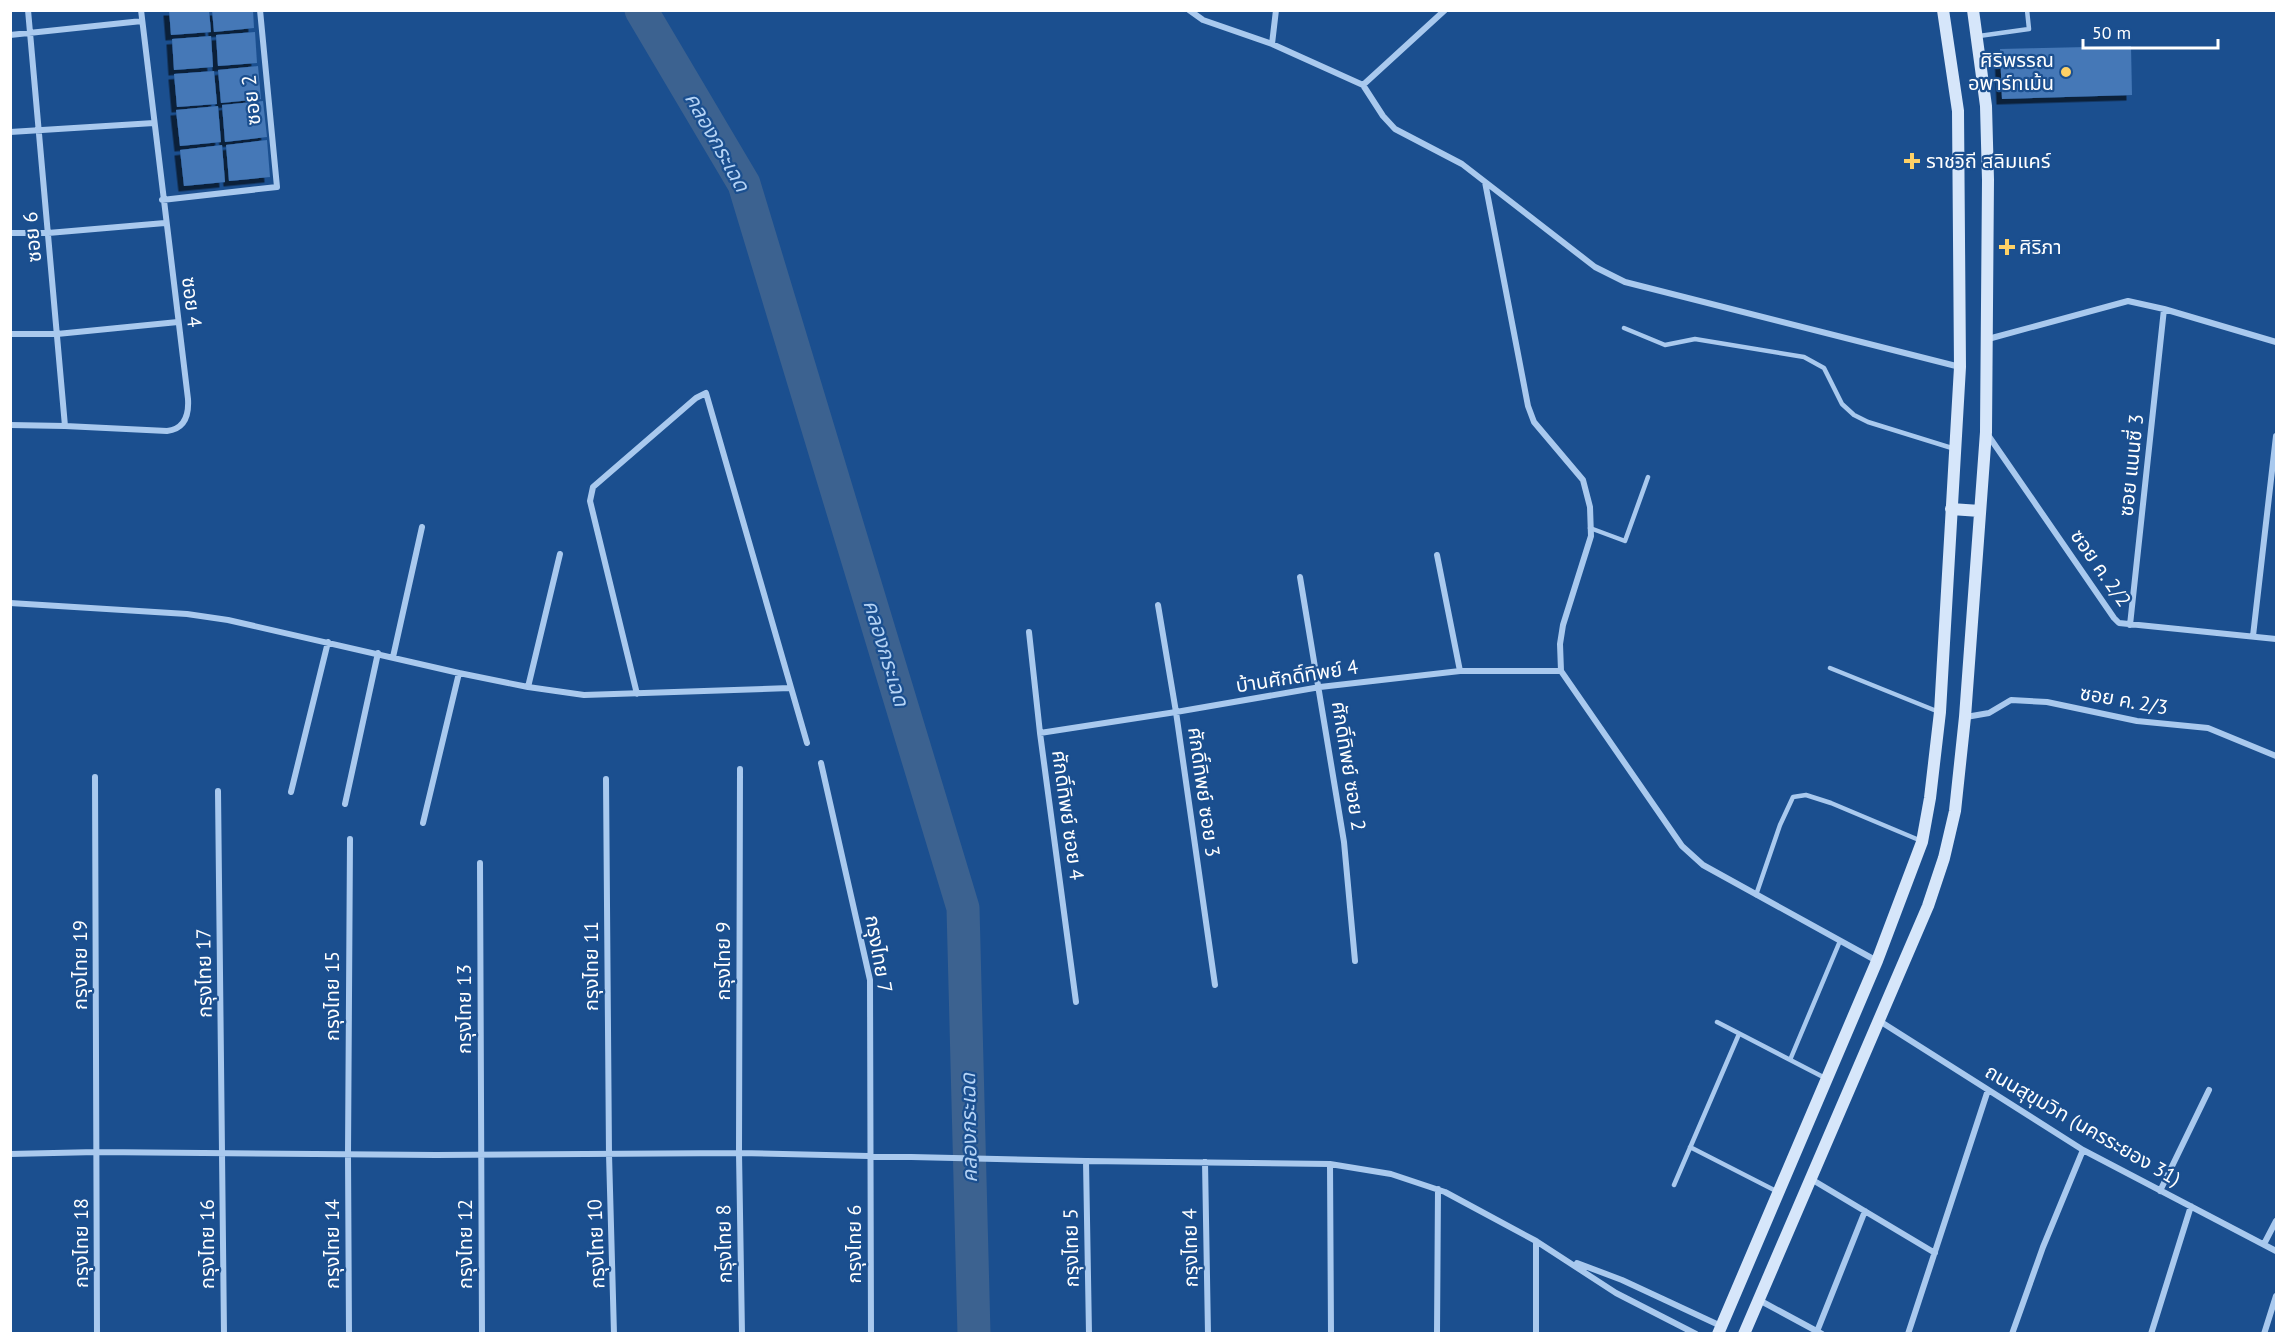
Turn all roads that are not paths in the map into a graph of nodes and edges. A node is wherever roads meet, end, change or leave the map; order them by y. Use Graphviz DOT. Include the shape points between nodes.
graph roads {
  1 [pos="28,10"];
  2 [pos="141,10"];
  3 [pos="260,10"];
  4 [pos="1189,10"];
  5 [pos="1276,10"];
  6 [pos="1445,10"];
  7 [pos="1942,10"];
  8 [pos="1973,10"];
  9 [pos="2027,10"];
  10 [pos="142,21"];
  11 [pos="30,33"];
  12 [pos="10,35"];
  13 [pos="1977,36"];
  14 [pos="1272,44"];
  15 [pos="1363,86"];
  16 [pos="153,123"];
  17 [pos="38,129"];
  18 [pos="10,132"];
  19 [pos="1485,183"];
  20 [pos="162,200"];
  21 [pos="165,223"];
  22 [pos="10,233"];
  23 [pos="48,233"];
  24 [pos="2164,309"];
  25 [pos="178,322"];
  26 [pos="1624,328"];
  27 [pos="11,334"];
  28 [pos="57,334"];
  29 [pos="1988,339"];
  30 [pos="2277,342"];
  31 [pos="1960,367"];
  32 [pos="10,425"];
  33 [pos="65,426"];
  34 [pos="1986,432"];
  35 [pos="2277,436"];
  36 [pos="1955,449"];
  37 [pos="1648,477"];
  38 [pos="1951,509"];
  39 [pos="1980,511"];
  40 [pos="422,527"];
  41 [pos="1590,528"];
  42 [pos="560,554"];
  43 [pos="1437,555"];
  44 [pos="1300,577"];
  45 [pos="10,603"];
  46 [pos="1158,605"];
  47 [pos="2130,625"];
  48 [pos="1029,633"];
  49 [pos="2253,636"];
  50 [pos="2277,639"];
  51 [pos="328,642"];
  52 [pos="378,653"];
  53 [pos="393,657"];
  54 [pos="1830,668"];
  55 [pos="1460,671"];
  56 [pos="1562,671"];
  57 [pos="459,673"];
  58 [pos="528,687"];
  59 [pos="1320,687"];
  60 [pos="790,688"];
  61 [pos="637,694"];
  62 [pos="1176,712"];
  63 [pos="1940,712"];
  64 [pos="1965,717"];
  65 [pos="1040,733"];
  66 [pos="807,743"];
  67 [pos="2277,756"];
  68 [pos="821,763"];
  69 [pos="740,769"];
  70 [pos="95,777"];
  71 [pos="606,779"];
  72 [pos="218,791"];
  73 [pos="291,792"];
  74 [pos="345,804"];
  75 [pos="423,823"];
  76 [pos="350,838"];
  77 [pos="1922,842"];
  78 [pos="480,863"];
  79 [pos="1756,895"];
  80 [pos="1840,941"];
  81 [pos="1355,961"];
  82 [pos="1877,961"];
  83 [pos="1215,985"];
  84 [pos="1076,1002"];
  85 [pos="1878,1020"];
  86 [pos="1717,1022"];
  87 [pos="1739,1034"];
  88 [pos="1790,1060"];
  89 [pos="1827,1079"];
  90 [pos="1988,1090"];
  91 [pos="2209,1090"];
  92 [pos="1690,1147"];
  93 [pos="2084,1149"];
  94 [pos="97,1152"];
  95 [pos="739,1153"];
  96 [pos="10,1154"];
  97 [pos="609,1154"];
  98 [pos="223,1155"];
  99 [pos="348,1155"];
  100 [pos="481,1155"];
  101 [pos="870,1155"];
  102 [pos="1086,1161"];
  103 [pos="1205,1162"];
  104 [pos="1330,1164"];
  105 [pos="1810,1178"];
  106 [pos="1674,1185"];
  107 [pos="1438,1190"];
  108 [pos="2160,1191"];
  109 [pos="1778,1192"];
  110 [pos="2191,1206"];
  111 [pos="1865,1211"];
  112 [pos="2277,1221"];
  113 [pos="1536,1241"];
  114 [pos="2264,1244"];
  115 [pos="2277,1251"];
  116 [pos="1935,1253"];
  117 [pos="1568,1260"];
  118 [pos="2277,1296"];
  119 [pos="1758,1300"];
  120 [pos="1719,1330"];
  121 [pos="1819,1333"];
  122 [pos="97,1334"];
  123 [pos="224,1334"];
  124 [pos="349,1334"];
  125 [pos="482,1334"];
  126 [pos="614,1334"];
  127 [pos="742,1334"];
  128 [pos="871,1334"];
  129 [pos="1089,1334"];
  130 [pos="1208,1334"];
  131 [pos="1331,1334"];
  132 [pos="1437,1334"];
  133 [pos="1536,1334"];
  134 [pos="1696,1334"];
  135 [pos="1743,1334"];
  136 [pos="1908,1334"];
  137 [pos="2012,1334"];
  138 [pos="2151,1334"];
  139 [pos="2264,1334"];
  1 -- 11 [label="street, ซอย 6"];
  2 -- 10 [label="street, ซอย 4"];
  3 -- 20 [label="street, ซอย 2" via="277,187"];
  4 -- 14 [label="street" via="1203,20"];
  5 -- 14 [label="street"];
  6 -- 15 [label="street"];
  7 -- 31 [label="street" via="1958,111"];
  8 -- 13 [label="street"];
  9 -- 13 [label="lane" via="2029,29"];
  10 -- 11 [label="street"];
  10 -- 16 [label="street, ซอย 4"];
  11 -- 12 [label="street"];
  11 -- 17 [label="street, ซอย 6"];
  13 -- 29 [label="street" via="1986,116"];
  14 -- 15 [label="street"];
  15 -- 19 [label="street" via="1395,129 1462,164"];
  16 -- 17 [label="street"];
  16 -- 20 [label="street, ซอย 4"];
  17 -- 18 [label="street"];
  17 -- 23 [label="street, ซอย 6"];
  19 -- 31 [label="street" via="1595,267 1625,282"];
  19 -- 41 [label="street" via="1528,406 1534,422 1583,480 1590,507"];
  20 -- 21 [label="street, ซอย 4"];
  21 -- 23 [label="street"];
  21 -- 25 [label="street, ซอย 4"];
  22 -- 23 [label="street"];
  23 -- 28 [label="street, ซอย 6"];
  24 -- 29 [label="street" via="2128,301"];
  24 -- 30 [label="street"];
  24 -- 47 [label="street, ซอย แนนซี่ 3"];
  25 -- 28 [label="street"];
  25 -- 33 [label="street, ซอย 4" via="189,409 183,424 167,431"];
  26 -- 36 [label="lane" via="1665,345 1695,339 1804,357 1824,368 1842,404 1854,415"];
  27 -- 28 [label="street"];
  28 -- 33 [label="street, ซอย 6"];
  29 -- 34 [label="street"];
  31 -- 36 [label="street"];
  32 -- 33 [label="street, ซอย 4"];
  34 -- 39 [label="street"];
  34 -- 47 [label="street, ซอย ค. 2/2" via="2114,618"];
  35 -- 49 [label="street"];
  36 -- 38 [label="street"];
  37 -- 41 [label="lane" via="1625,541"];
  38 -- 39 [label="street"];
  38 -- 63 [label="street"];
  39 -- 64 [label="street"];
  40 -- 53 [label="street"];
  41 -- 56 [label="street" via="1591,536 1563,625"];
  42 -- 58 [label="street"];
  43 -- 55 [label="street"];
  44 -- 59 [label="street, ศักดิ์ทิพย์ ซอย 2"];
  45 -- 51 [label="street" via="187,614"];
  46 -- 62 [label="street, ศักดิ์ทิพย์ ซอย 3"];
  47 -- 49 [label="street, ซอย ค. 2/2"];
  48 -- 65 [label="street, ศักดิ์ทิพย์ ซอย 4"];
  49 -- 50 [label="street, ซอย ค. 2/2"];
  51 -- 52 [label="street"];
  51 -- 73 [label="street"];
  52 -- 53 [label="street"];
  52 -- 74 [label="street"];
  53 -- 57 [label="street"];
  54 -- 63 [label="lane"];
  55 -- 56 [label="street, บ้านศักดิ์ทิพย์ 4"];
  55 -- 59 [label="street, บ้านศักดิ์ทิพย์ 4"];
  56 -- 79 [label="street" via="1682,846 1702,865"];
  57 -- 58 [label="street"];
  57 -- 75 [label="street"];
  58 -- 61 [label="street" via="584,695"];
  59 -- 62 [label="street, บ้านศักดิ์ทิพย์ 4"];
  59 -- 81 [label="street, ศักดิ์ทิพย์ ซอย 2" via="1344,842"];
  60 -- 61 [label="street"];
  60 -- 61 [label="street" via="706,393 593,487 590,501"];
  60 -- 66 [label="street"];
  62 -- 65 [label="street, บ้านศักดิ์ทิพย์ 4"];
  62 -- 83 [label="street, ศักดิ์ทิพย์ ซอย 3"];
  63 -- 77 [label="street"];
  64 -- 67 [label="street, ซอย ค. 2/3" via="1989,713 2011,700 2048,702 2137,721 2208,728"];
  64 -- 85 [label="street" via="1955,811 1944,858 1928,906"];
  65 -- 84 [label="street, ศักดิ์ทิพย์ ซอย 4"];
  68 -- 101 [label="street, กรุงไทย 7" via="870,980"];
  69 -- 95 [label="street, กรุงไทย 9"];
  70 -- 94 [label="street, กรุงไทย 19"];
  71 -- 97 [label="street, กรุงไทย 11"];
  72 -- 98 [label="street, กรุงไทย 17"];
  76 -- 99 [label="street, กรุงไทย 15"];
  77 -- 79 [label="lane" via="1831,803 1806,795 1793,798"];
  77 -- 82 [label="street"];
  78 -- 100 [label="street, กรุงไทย 13"];
  79 -- 80 [label="street"];
  80 -- 82 [label="street"];
  80 -- 88 [label="lane"];
  82 -- 89 [label="street"];
  85 -- 90 [label="street, ถนนสุขุมวิท (นครระยอง 31)"];
  85 -- 105 [label="street"];
  86 -- 87 [label="lane"];
  87 -- 88 [label="lane"];
  87 -- 92 [label="lane"];
  88 -- 89 [label="lane"];
  89 -- 109 [label="street"];
  90 -- 93 [label="street, ถนนสุขุมวิท (นครระยอง 31)"];
  90 -- 116 [label="street"];
  91 -- 108 [label="street"];
  92 -- 106 [label="lane"];
  92 -- 109 [label="lane"];
  93 -- 108 [label="street, ถนนสุขุมวิท (นครระยอง 31)"];
  93 -- 137 [label="street"];
  94 -- 96 [label="street"];
  94 -- 98 [label="street"];
  94 -- 122 [label="street, กรุงไทย 18"];
  95 -- 97 [label="street"];
  95 -- 101 [label="street"];
  95 -- 127 [label="street, กรุงไทย 8"];
  97 -- 100 [label="street"];
  97 -- 126 [label="street, กรุงไทย 10"];
  98 -- 99 [label="street"];
  98 -- 123 [label="street, กรุงไทย 16"];
  99 -- 100 [label="street"];
  99 -- 124 [label="street, กรุงไทย 14"];
  100 -- 125 [label="street, กรุงไทย 12"];
  101 -- 102 [label="street"];
  101 -- 128 [label="street, กรุงไทย 6"];
  102 -- 103 [label="street"];
  102 -- 129 [label="street, กรุงไทย 5"];
  103 -- 104 [label="street"];
  103 -- 130 [label="street, กรุงไทย 4"];
  104 -- 107 [label="street" via="1390,1174"];
  104 -- 131 [label="street"];
  105 -- 111 [label="street"];
  105 -- 119 [label="street"];
  107 -- 113 [label="street"];
  107 -- 132 [label="street"];
  108 -- 110 [label="street, ถนนสุขุมวิท (นครระยอง 31)"];
  109 -- 120 [label="street"];
  110 -- 114 [label="street, ถนนสุขุมวิท (นครระยอง 31)"];
  110 -- 138 [label="street"];
  111 -- 116 [label="street"];
  111 -- 121 [label="street"];
  112 -- 114 [label="street"];
  113 -- 117 [label="street"];
  113 -- 133 [label="street"];
  114 -- 115 [label="street, ถนนสุขุมวิท (นครระยอง 31)"];
  116 -- 136 [label="street"];
  117 -- 120 [label="street" via="1622,1280"];
  117 -- 134 [label="street" via="1616,1293"];
  118 -- 139 [label="street"];
  119 -- 121 [label="street"];
  119 -- 135 [label="street"];
}
